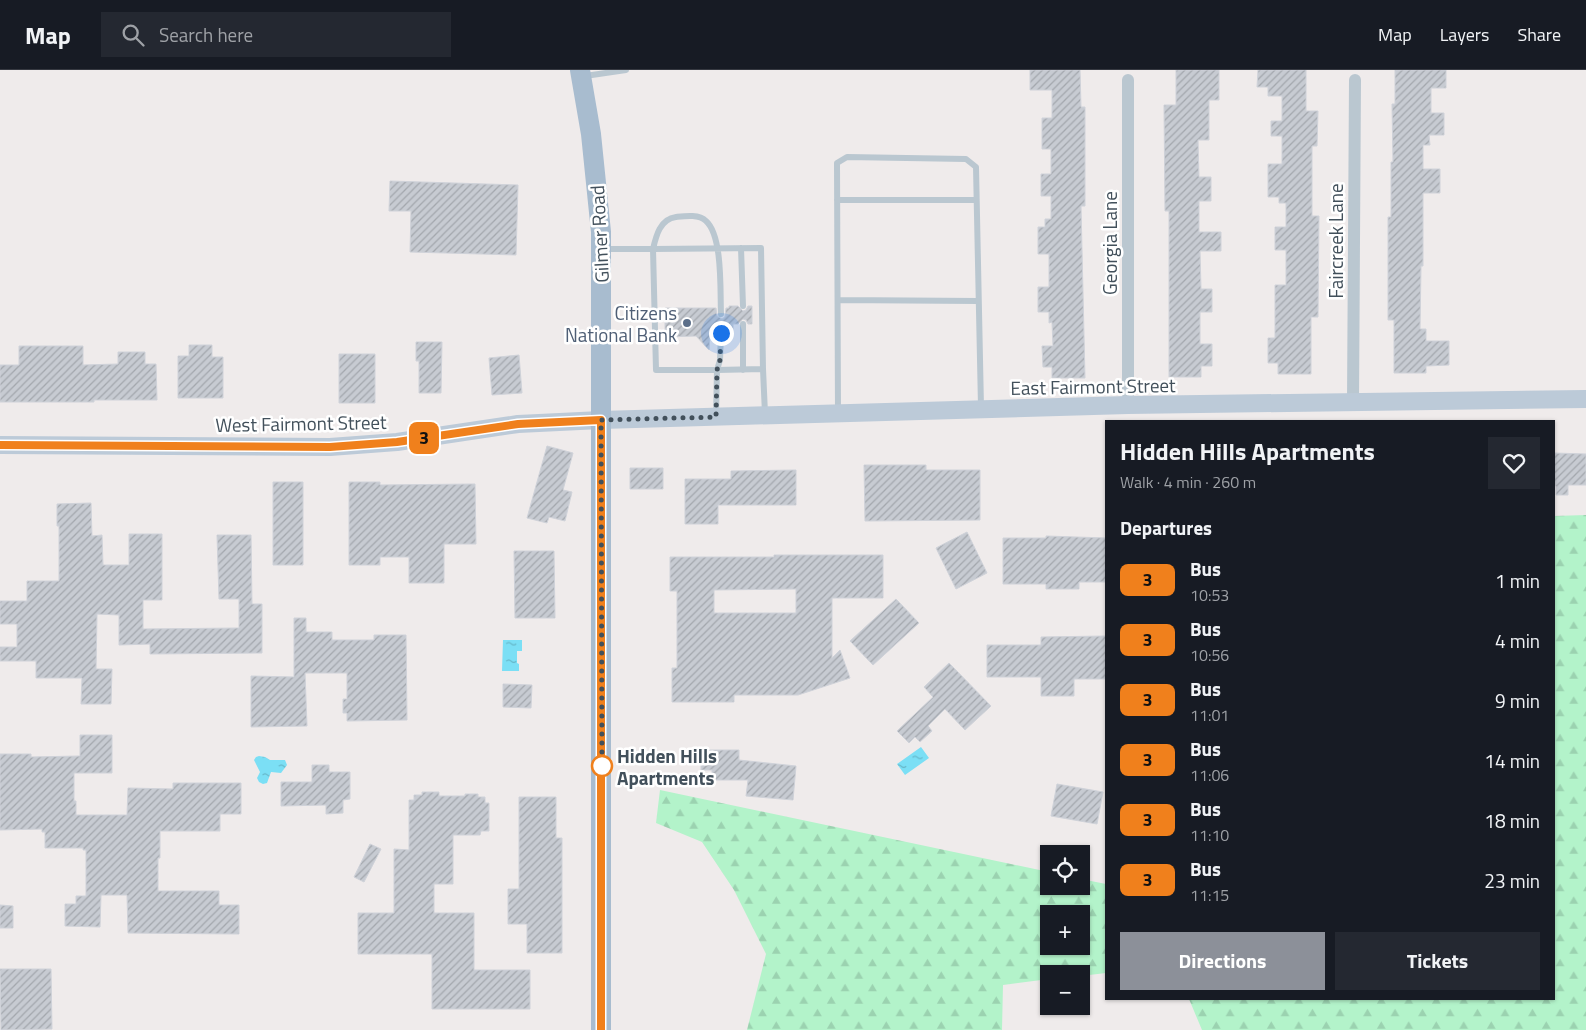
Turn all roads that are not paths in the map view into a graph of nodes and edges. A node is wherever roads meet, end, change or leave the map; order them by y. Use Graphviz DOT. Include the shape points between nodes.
graph roads {
  1 [pos="626,70"];
  2 [pos="581,73"];
  3 [pos="1128,80"];
  4 [pos="1355,80"];
  5 [pos="837,200"];
  6 [pos="976,200"];
  7 [pos="718,248"];
  8 [pos="741,248"];
  9 [pos="601,249"];
  10 [pos="653,249"];
  11 [pos="838,300"];
  12 [pos="978,301"];
  13 [pos="743,306"];
  14 [pos="721,314"];
  15 [pos="743,324"];
  16 [pos="721,333"];
  17 [pos="717,370"];
  18 [pos="743,370"];
  19 [pos="764,370"];
  20 [pos="1586,399"];
  21 [pos="1353,402"];
  22 [pos="1128,406"];
  23 [pos="981,410"];
  24 [pos="838,414"];
  25 [pos="765,416"];
  26 [pos="716,417"];
  27 [pos="601,420"];
  28 [pos="0,445"];
  29 [pos="601,1030"];
  1 -- 2 [label="lane"];
  2 -- 9 [label="main road, Gilmer Road" via="597,177"];
  3 -- 22 [label="street, Georgia Lane"];
  4 -- 21 [label="street, Faircreek Lane"];
  5 -- 6 [label="lane"];
  5 -- 6 [label="lane" via="837,163 847,157 966,160 976,167"];
  5 -- 11 [label="lane"];
  6 -- 12 [label="lane"];
  7 -- 8 [label="lane"];
  7 -- 10 [label="lane"];
  7 -- 10 [label="lane" via="710,226 697,216 673,217 662,225 656,232"];
  7 -- 14 [label="lane"];
  8 -- 13 [label="lane"];
  8 -- 19 [label="lane" via="761,248"];
  9 -- 10 [label="lane"];
  9 -- 27 [label="main road, Gilmer Road"];
  10 -- 17 [label="lane" via="656,370"];
  11 -- 12 [label="lane"];
  11 -- 24 [label="lane"];
  12 -- 23 [label="lane"];
  15 -- 18 [label="lane"];
  16 -- 17 [label="lane"];
  17 -- 18 [label="lane"];
  17 -- 26 [label="lane"];
  18 -- 19 [label="lane"];
  19 -- 25 [label="lane"];
  20 -- 21 [label="street, East Fairmont Street"];
  21 -- 22 [label="street, East Fairmont Street"];
  22 -- 23 [label="street, East Fairmont Street"];
  23 -- 24 [label="street, East Fairmont Street"];
  24 -- 25 [label="street, East Fairmont Street"];
  25 -- 26 [label="street, East Fairmont Street"];
  26 -- 27 [label="street, East Fairmont Street"];
  27 -- 28 [label="street, West Fairmont Street" via="518,424 397,442 330,447"];
  27 -- 29 [label="main road, Gilmer Road"];
}
